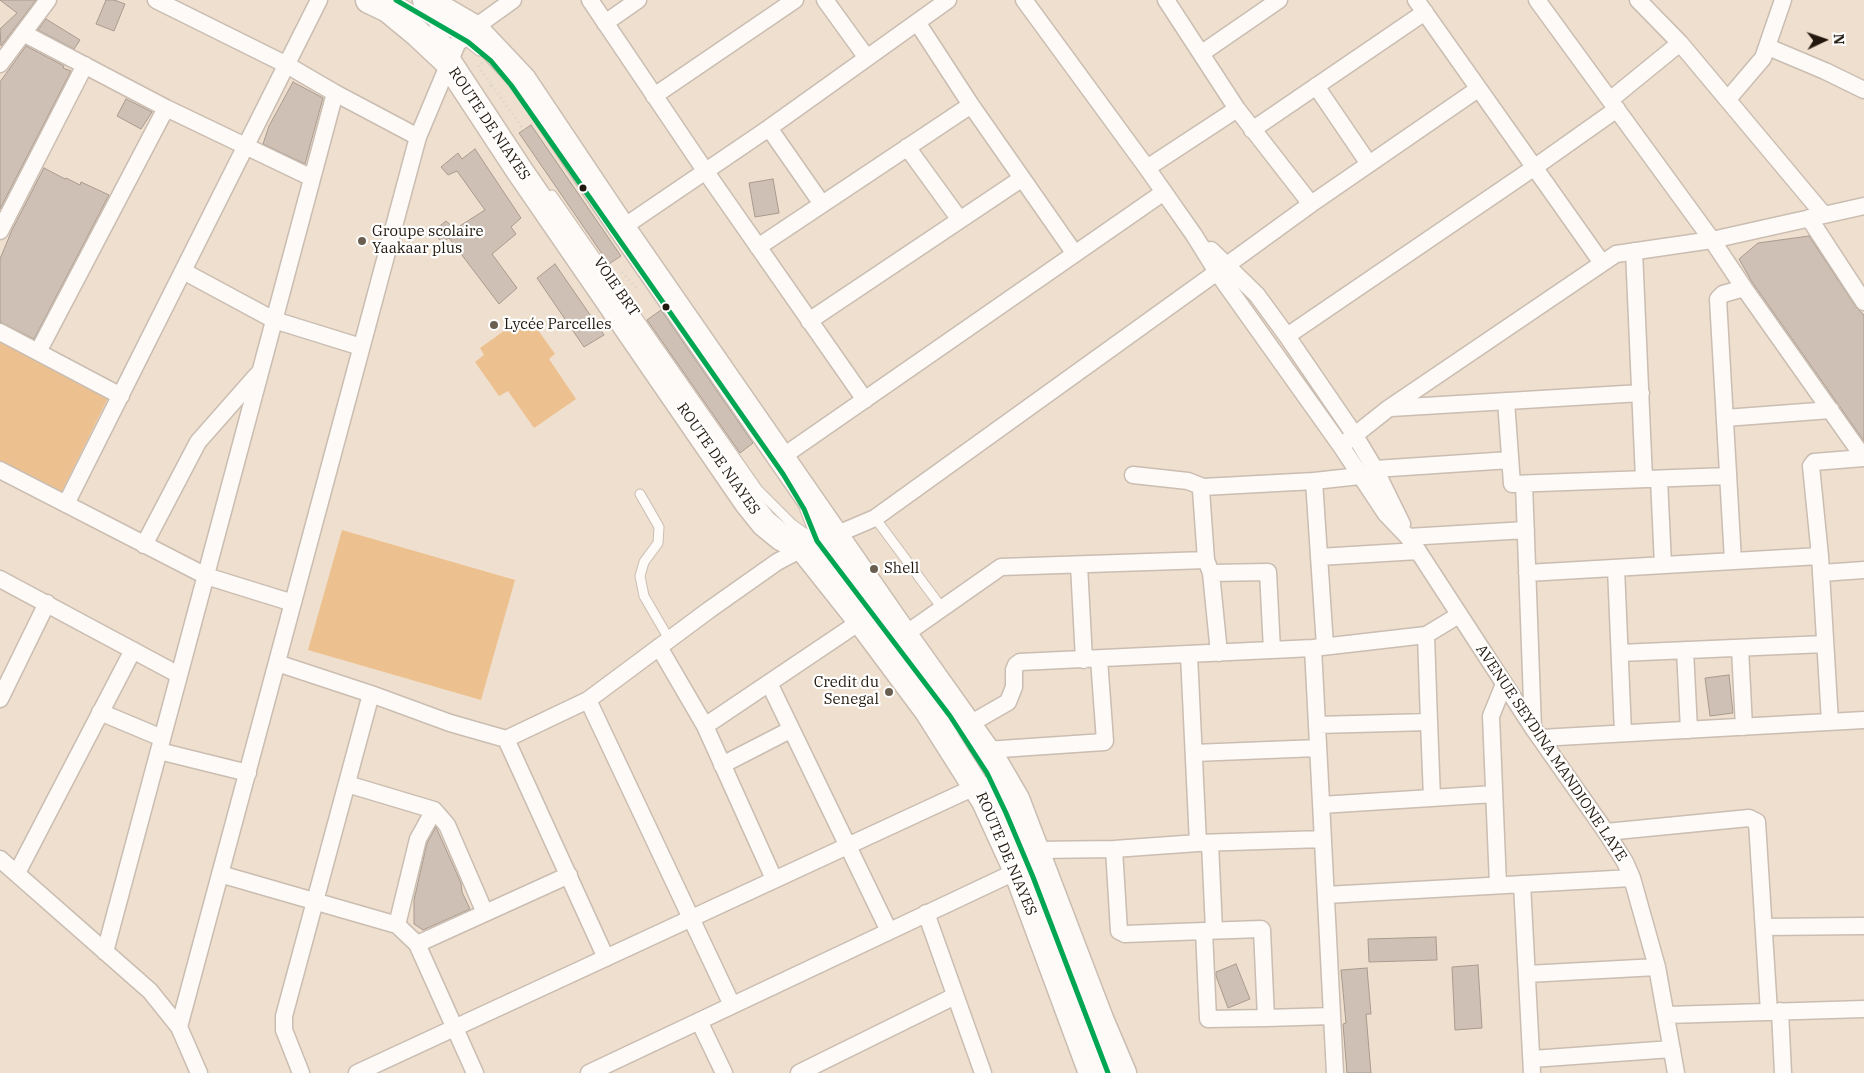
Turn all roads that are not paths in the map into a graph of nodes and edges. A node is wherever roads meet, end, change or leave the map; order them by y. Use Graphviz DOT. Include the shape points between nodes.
graph roads {
  1 [pos="48,0"];
  2 [pos="156,0"];
  3 [pos="320,0"];
  4 [pos="370,0"];
  5 [pos="396,0"];
  6 [pos="513,0"];
  7 [pos="590,0"];
  8 [pos="638,0"];
  9 [pos="795,0"];
  10 [pos="825,0"];
  11 [pos="948,0"];
  12 [pos="1024,0"];
  13 [pos="1166,0"];
  14 [pos="1278,0"];
  15 [pos="1537,0"];
  16 [pos="1638,0"];
  17 [pos="1783,0"];
  18 [pos="1421,6"];
  19 [pos="427,10"];
  20 [pos="917,22"];
  21 [pos="606,23"];
  22 [pos="24,33"];
  23 [pos="1680,43"];
  24 [pos="460,47"];
  25 [pos="1768,47"];
  26 [pos="1202,53"];
  27 [pos="867,58"];
  28 [pos="0,64"];
  29 [pos="85,65"];
  30 [pos="287,65"];
  31 [pos="1316,86"];
  32 [pos="1478,89"];
  33 [pos="1864,90"];
  34 [pos="335,93"];
  35 [pos="654,96"];
  36 [pos="1728,99"];
  37 [pos="1613,104"];
  38 [pos="971,105"];
  39 [pos="166,108"];
  40 [pos="1237,109"];
  41 [pos="769,128"];
  42 [pos="1252,130"];
  43 [pos="418,137"];
  44 [pos="246,146"];
  45 [pos="906,148"];
  46 [pos="1369,164"];
  47 [pos="1535,167"];
  48 [pos="1147,168"];
  49 [pos="706,172"];
  50 [pos="312,178"];
  51 [pos="1021,179"];
  52 [pos="548,189"];
  53 [pos="1164,192"];
  54 [pos="822,204"];
  55 [pos="1311,204"];
  56 [pos="1864,206"];
  57 [pos="1817,216"];
  58 [pos="960,220"];
  59 [pos="622,228"];
  60 [pos="0,231"];
  61 [pos="1712,240"];
  62 [pos="758,246"];
  63 [pos="1634,251"];
  64 [pos="1075,254"];
  65 [pos="1602,263"];
  66 [pos="1222,268"];
  67 [pos="183,271"];
  68 [pos="1744,288"];
  69 [pos="1864,302"];
  70 [pos="274,320"];
  71 [pos="809,321"];
  72 [pos="0,332"];
  73 [pos="1287,336"];
  74 [pos="361,348"];
  75 [pos="38,352"];
  76 [pos="260,371"];
  77 [pos="1641,393"];
  78 [pos="121,396"];
  79 [pos="865,400"];
  80 [pos="1506,401"];
  81 [pos="1389,408"];
  82 [pos="1831,410"];
  83 [pos="1725,418"];
  84 [pos="1354,434"];
  85 [pos="1340,446"];
  86 [pos="782,457"];
  87 [pos="1864,458"];
  88 [pos="1510,460"];
  89 [pos="1376,469"];
  90 [pos="0,470"];
  91 [pos="1133,475"];
  92 [pos="1360,476"];
  93 [pos="1728,476"];
  94 [pos="1651,479"];
  95 [pos="1314,481"];
  96 [pos="1524,484"];
  97 [pos="1204,488"];
  98 [pos="640,494"];
  99 [pos="66,504"];
  100 [pos="875,518"];
  101 [pos="1526,530"];
  102 [pos="1408,537"];
  103 [pos="818,542"];
  104 [pos="144,545"];
  105 [pos="1418,551"];
  106 [pos="1820,556"];
  107 [pos="1319,557"];
  108 [pos="1733,561"];
  109 [pos="1079,565"];
  110 [pos="1663,565"];
  111 [pos="1208,566"];
  112 [pos="1616,568"];
  113 [pos="1864,570"];
  114 [pos="1527,573"];
  115 [pos="1821,573"];
  116 [pos="206,576"];
  117 [pos="0,578"];
  118 [pos="46,603"];
  119 [pos="293,603"];
  120 [pos="942,608"];
  121 [pos="1459,615"];
  122 [pos="861,621"];
  123 [pos="904,635"];
  124 [pos="1426,635"];
  125 [pos="664,643"];
  126 [pos="1825,644"];
  127 [pos="1319,647"];
  128 [pos="1740,648"];
  129 [pos="133,650"];
  130 [pos="1272,650"];
  131 [pos="1685,650"];
  132 [pos="1219,653"];
  133 [pos="1620,653"];
  134 [pos="1189,655"];
  135 [pos="1092,660"];
  136 [pos="277,663"];
  137 [pos="179,675"];
  138 [pos="769,683"];
  139 [pos="1504,684"];
  140 [pos="371,694"];
  141 [pos="0,699"];
  142 [pos="588,700"];
  143 [pos="100,712"];
  144 [pos="1864,720"];
  145 [pos="1429,722"];
  146 [pos="1830,722"];
  147 [pos="968,725"];
  148 [pos="1317,725"];
  149 [pos="705,726"];
  150 [pos="1744,727"];
  151 [pos="790,730"];
  152 [pos="1689,730"];
  153 [pos="1536,733"];
  154 [pos="1623,733"];
  155 [pos="506,739"];
  156 [pos="160,745"];
  157 [pos="1318,748"];
  158 [pos="986,750"];
  159 [pos="1194,754"];
  160 [pos="722,765"];
  161 [pos="248,773"];
  162 [pos="347,784"];
  163 [pos="977,786"];
  164 [pos="1494,794"];
  165 [pos="1432,798"];
  166 [pos="1321,805"];
  167 [pos="434,810"];
  168 [pos="1606,832"];
  169 [pos="1323,839"];
  170 [pos="1204,843"];
  171 [pos="847,846"];
  172 [pos="1114,849"];
  173 [pos="1036,850"];
  174 [pos="0,859"];
  175 [pos="1017,870"];
  176 [pos="17,873"];
  177 [pos="220,874"];
  178 [pos="569,875"];
  179 [pos="1632,878"];
  180 [pos="774,879"];
  181 [pos="1522,884"];
  182 [pos="1498,886"];
  183 [pos="1326,895"];
  184 [pos="315,901"];
  185 [pos="485,914"];
  186 [pos="926,914"];
  187 [pos="691,918"];
  188 [pos="397,925"];
  189 [pos="1864,926"];
  190 [pos="1764,928"];
  191 [pos="1209,930"];
  192 [pos="888,931"];
  193 [pos="417,944"];
  194 [pos="105,952"];
  195 [pos="606,958"];
  196 [pos="1658,967"];
  197 [pos="1527,974"];
  198 [pos="955,996"];
  199 [pos="732,1005"];
  200 [pos="1864,1009"];
  201 [pos="1774,1012"];
  202 [pos="1667,1014"];
  203 [pos="1332,1016"];
  204 [pos="1266,1018"];
  205 [pos="699,1021"];
  206 [pos="179,1027"];
  207 [pos="454,1028"];
  208 [pos="1672,1049"];
  209 [pos="1532,1066"];
  210 [pos="618,1067"];
  211 [pos="199,1073"];
  212 [pos="301,1073"];
  213 [pos="357,1073"];
  214 [pos="475,1073"];
  215 [pos="589,1073"];
  216 [pos="724,1073"];
  217 [pos="799,1073"];
  218 [pos="983,1073"];
  219 [pos="1092,1073"];
  220 [pos="1108,1073"];
  221 [pos="1123,1073"];
  222 [pos="1335,1073"];
  223 [pos="1676,1073"];
  224 [pos="1784,1073"];
  1 -- 22 [label="street"];
  2 -- 30 [label="street"];
  3 -- 30 [label="street"];
  4 -- 24 [label="main road, ROUTE DE NIAYES" via="388,9 417,32"];
  5 -- 19 [label="lane"];
  6 -- 24 [label="street"];
  7 -- 21 [label="street"];
  8 -- 21 [label="street"];
  9 -- 35 [label="street"];
  10 -- 27 [label="street"];
  11 -- 20 [label="street"];
  12 -- 48 [label="street"];
  13 -- 26 [label="street"];
  14 -- 26 [label="street"];
  15 -- 37 [label="street"];
  16 -- 23 [label="street"];
  17 -- 25 [label="street"];
  18 -- 31 [label="street"];
  18 -- 32 [label="street"];
  19 -- 24 [label="main road, ROUTE DE NIAYES"];
  20 -- 27 [label="street"];
  20 -- 38 [label="street"];
  21 -- 35 [label="street"];
  22 -- 28 [label="street"];
  22 -- 29 [label="street"];
  23 -- 36 [label="street"];
  23 -- 37 [label="street"];
  24 -- 43 [label="street"];
  24 -- 59 [label="main road, ROUTE DE NIAYES" via="523,80"];
  24 -- 103 [label="lane, VOIE BRT" via="487,58 511,84 783,474 804,509"];
  24 -- 103 [label="main road, ROUTE DE NIAYES" via="482,91 743,496 764,523 781,537"];
  25 -- 33 [label="street"];
  25 -- 36 [label="street" via="1763,58"];
  26 -- 40 [label="street"];
  27 -- 41 [label="street"];
  29 -- 39 [label="street"];
  29 -- 60 [label="street"];
  30 -- 34 [label="street"];
  30 -- 44 [label="street"];
  31 -- 42 [label="street"];
  31 -- 46 [label="street"];
  32 -- 46 [label="street"];
  32 -- 47 [label="street"];
  34 -- 43 [label="street"];
  34 -- 50 [label="street"];
  35 -- 49 [label="street"];
  36 -- 57 [label="street"];
  37 -- 47 [label="street"];
  37 -- 61 [label="street"];
  38 -- 45 [label="street"];
  38 -- 51 [label="street"];
  39 -- 44 [label="street"];
  39 -- 75 [label="street"];
  40 -- 42 [label="street"];
  40 -- 48 [label="street"];
  41 -- 49 [label="street"];
  41 -- 54 [label="street"];
  42 -- 55 [label="street"];
  43 -- 74 [label="street"];
  44 -- 50 [label="street"];
  44 -- 67 [label="street"];
  45 -- 54 [label="street"];
  45 -- 58 [label="street"];
  46 -- 55 [label="street"];
  47 -- 65 [label="street"];
  47 -- 73 [label="street"];
  48 -- 53 [label="street"];
  49 -- 59 [label="street"];
  49 -- 62 [label="street"];
  50 -- 70 [label="street"];
  51 -- 58 [label="street"];
  51 -- 64 [label="street"];
  52 -- 103 [label="lane, VOIE BRT" via="758,490 792,524"];
  53 -- 64 [label="street"];
  53 -- 66 [label="street"];
  54 -- 62 [label="street"];
  55 -- 66 [label="street"];
  56 -- 57 [label="street"];
  57 -- 61 [label="street"];
  57 -- 69 [label="street"];
  58 -- 71 [label="street"];
  59 -- 86 [label="main road, ROUTE DE NIAYES"];
  61 -- 63 [label="street"];
  61 -- 68 [label="street"];
  62 -- 71 [label="street"];
  63 -- 65 [label="street" via="1616,254"];
  63 -- 77 [label="street"];
  64 -- 79 [label="street"];
  65 -- 81 [label="street"];
  66 -- 73 [label="street" via="1257,295"];
  66 -- 85 [label="street"];
  66 -- 100 [label="street"];
  67 -- 70 [label="street"];
  67 -- 78 [label="street"];
  68 -- 82 [label="street"];
  68 -- 83 [label="street" via="1723,294 1718,300"];
  70 -- 74 [label="street"];
  70 -- 76 [label="street"];
  71 -- 79 [label="street"];
  72 -- 75 [label="street"];
  73 -- 84 [label="street"];
  74 -- 119 [label="street"];
  75 -- 78 [label="street"];
  76 -- 104 [label="street" via="198,442"];
  76 -- 116 [label="street"];
  77 -- 80 [label="street"];
  77 -- 94 [label="street"];
  78 -- 99 [label="street"];
  79 -- 86 [label="street"];
  80 -- 81 [label="street"];
  80 -- 88 [label="street"];
  81 -- 84 [label="street"];
  82 -- 83 [label="street"];
  82 -- 87 [label="street"];
  83 -- 93 [label="street"];
  84 -- 85 [label="street"];
  84 -- 89 [label="street"];
  85 -- 92 [label="street"];
  86 -- 103 [label="main road, ROUTE DE NIAYES"];
  87 -- 106 [label="street" via="1812,464"];
  88 -- 89 [label="street"];
  88 -- 96 [label="street" via="1511,484"];
  89 -- 102 [label="street"];
  90 -- 99 [label="street"];
  91 -- 97 [label="street" via="1188,481"];
  92 -- 95 [label="street"];
  92 -- 102 [label="street" via="1386,514"];
  93 -- 94 [label="street"];
  93 -- 108 [label="street"];
  94 -- 96 [label="street"];
  94 -- 110 [label="street"];
  95 -- 97 [label="street"];
  95 -- 107 [label="street"];
  96 -- 101 [label="street"];
  97 -- 111 [label="street"];
  98 -- 125 [label="lane" via="658,527 658,543 644,562 640,576 644,596"];
  99 -- 104 [label="street"];
  100 -- 103 [label="street"];
  100 -- 120 [label="lane"];
  101 -- 102 [label="street"];
  101 -- 114 [label="street"];
  102 -- 105 [label="street, AVENUE SEYDINA MANDIONE LAYE"];
  103 -- 122 [label="main road, ROUTE DE NIAYES"];
  103 -- 123 [label="main road, ROUTE DE NIAYES"];
  103 -- 125 [label="street" via="777,562"];
  103 -- 220 [label="lane, VOIE BRT" via="950,716 987,773 1033,877"];
  104 -- 116 [label="street"];
  105 -- 107 [label="street"];
  105 -- 121 [label="street, AVENUE SEYDINA MANDIONE LAYE"];
  106 -- 108 [label="street"];
  106 -- 115 [label="street"];
  107 -- 127 [label="street"];
  108 -- 110 [label="street"];
  109 -- 111 [label="street"];
  109 -- 120 [label="street" via="1001,567"];
  109 -- 135 [label="street"];
  110 -- 112 [label="street"];
  111 -- 130 [label="street" via="1268,572"];
  111 -- 132 [label="street"];
  112 -- 114 [label="street"];
  112 -- 133 [label="street"];
  113 -- 115 [label="street"];
  114 -- 153 [label="street"];
  115 -- 126 [label="street"];
  116 -- 119 [label="street"];
  116 -- 137 [label="street"];
  117 -- 118 [label="street"];
  118 -- 129 [label="street"];
  118 -- 141 [label="street"];
  119 -- 136 [label="street"];
  120 -- 123 [label="street"];
  121 -- 124 [label="street"];
  121 -- 139 [label="street, AVENUE SEYDINA MANDIONE LAYE"];
  122 -- 138 [label="street"];
  122 -- 163 [label="main road, ROUTE DE NIAYES" via="928,711"];
  123 -- 147 [label="main road, ROUTE DE NIAYES"];
  124 -- 127 [label="street"];
  124 -- 145 [label="street"];
  125 -- 142 [label="street"];
  125 -- 149 [label="street"];
  126 -- 128 [label="street"];
  126 -- 146 [label="street"];
  127 -- 130 [label="street"];
  127 -- 148 [label="street"];
  128 -- 131 [label="street"];
  128 -- 150 [label="street"];
  129 -- 137 [label="street"];
  129 -- 143 [label="street"];
  130 -- 132 [label="street"];
  131 -- 133 [label="street"];
  131 -- 152 [label="street"];
  132 -- 134 [label="street"];
  133 -- 154 [label="street"];
  134 -- 135 [label="street"];
  134 -- 159 [label="street"];
  135 -- 147 [label="street" via="1020,662 1014,670 1014,687 1008,702"];
  135 -- 158 [label="street" via="1104,742"];
  136 -- 140 [label="street"];
  136 -- 161 [label="street"];
  137 -- 156 [label="street"];
  138 -- 149 [label="street"];
  138 -- 151 [label="street"];
  139 -- 153 [label="street, AVENUE SEYDINA MANDIONE LAYE"];
  139 -- 164 [label="street" via="1491,716"];
  140 -- 155 [label="street" via="450,723"];
  140 -- 162 [label="street"];
  142 -- 155 [label="street"];
  142 -- 187 [label="street"];
  143 -- 156 [label="street"];
  143 -- 176 [label="street"];
  144 -- 146 [label="street"];
  145 -- 148 [label="street"];
  145 -- 165 [label="street"];
  146 -- 150 [label="street"];
  147 -- 158 [label="main road, ROUTE DE NIAYES"];
  148 -- 157 [label="street"];
  149 -- 160 [label="street"];
  150 -- 152 [label="street"];
  151 -- 160 [label="street"];
  151 -- 171 [label="street"];
  152 -- 154 [label="street"];
  153 -- 154 [label="street"];
  153 -- 168 [label="street, AVENUE SEYDINA MANDIONE LAYE"];
  155 -- 178 [label="street"];
  156 -- 161 [label="street"];
  156 -- 194 [label="street"];
  157 -- 159 [label="street"];
  157 -- 166 [label="street"];
  158 -- 173 [label="main road, ROUTE DE NIAYES" via="1016,799"];
  159 -- 170 [label="street"];
  160 -- 180 [label="street"];
  161 -- 177 [label="street"];
  162 -- 167 [label="street"];
  162 -- 184 [label="street"];
  163 -- 171 [label="street"];
  163 -- 175 [label="main road, ROUTE DE NIAYES"];
  164 -- 165 [label="street"];
  164 -- 182 [label="street"];
  165 -- 166 [label="street"];
  166 -- 169 [label="street"];
  167 -- 185 [label="street" via="447,825"];
  167 -- 188 [label="street" via="418,839"];
  168 -- 179 [label="street, AVENUE SEYDINA MANDIONE LAYE"];
  168 -- 190 [label="street" via="1754,819 1757,822"];
  169 -- 170 [label="street"];
  169 -- 183 [label="street"];
  170 -- 172 [label="street"];
  170 -- 191 [label="street"];
  171 -- 180 [label="street"];
  171 -- 192 [label="street"];
  172 -- 173 [label="street"];
  172 -- 191 [label="street" via="1118,931 1125,934"];
  173 -- 221 [label="main road, ROUTE DE NIAYES"];
  174 -- 176 [label="street"];
  175 -- 186 [label="street"];
  175 -- 219 [label="main road, ROUTE DE NIAYES"];
  176 -- 194 [label="street"];
  177 -- 184 [label="street"];
  177 -- 206 [label="street"];
  178 -- 185 [label="street"];
  178 -- 195 [label="street"];
  179 -- 181 [label="street"];
  179 -- 196 [label="street, AVENUE SEYDINA MANDIONE LAYE"];
  180 -- 187 [label="street"];
  181 -- 182 [label="street"];
  181 -- 197 [label="street"];
  182 -- 183 [label="street"];
  183 -- 203 [label="street"];
  184 -- 188 [label="street"];
  184 -- 212 [label="street" via="283,1022"];
  185 -- 193 [label="street"];
  186 -- 192 [label="street"];
  186 -- 198 [label="street"];
  187 -- 195 [label="street"];
  187 -- 199 [label="street"];
  188 -- 193 [label="street"];
  189 -- 190 [label="street"];
  190 -- 201 [label="street"];
  191 -- 204 [label="street" via="1262,930"];
  191 -- 204 [label="street" via="1208,1020"];
  192 -- 199 [label="street"];
  193 -- 207 [label="street"];
  194 -- 206 [label="street" via="150,991"];
  195 -- 207 [label="street"];
  196 -- 197 [label="street"];
  196 -- 202 [label="street, AVENUE SEYDINA MANDIONE LAYE"];
  197 -- 209 [label="street"];
  198 -- 217 [label="street"];
  198 -- 218 [label="street"];
  199 -- 205 [label="street"];
  200 -- 201 [label="street"];
  201 -- 202 [label="street"];
  201 -- 224 [label="street"];
  202 -- 208 [label="street, AVENUE SEYDINA MANDIONE LAYE"];
  203 -- 204 [label="street"];
  203 -- 222 [label="street"];
  205 -- 210 [label="street"];
  205 -- 216 [label="street"];
  206 -- 211 [label="street"];
  207 -- 213 [label="street"];
  207 -- 214 [label="street"];
  208 -- 209 [label="street"];
  208 -- 223 [label="street, AVENUE SEYDINA MANDIONE LAYE"];
  210 -- 215 [label="street"];
}
